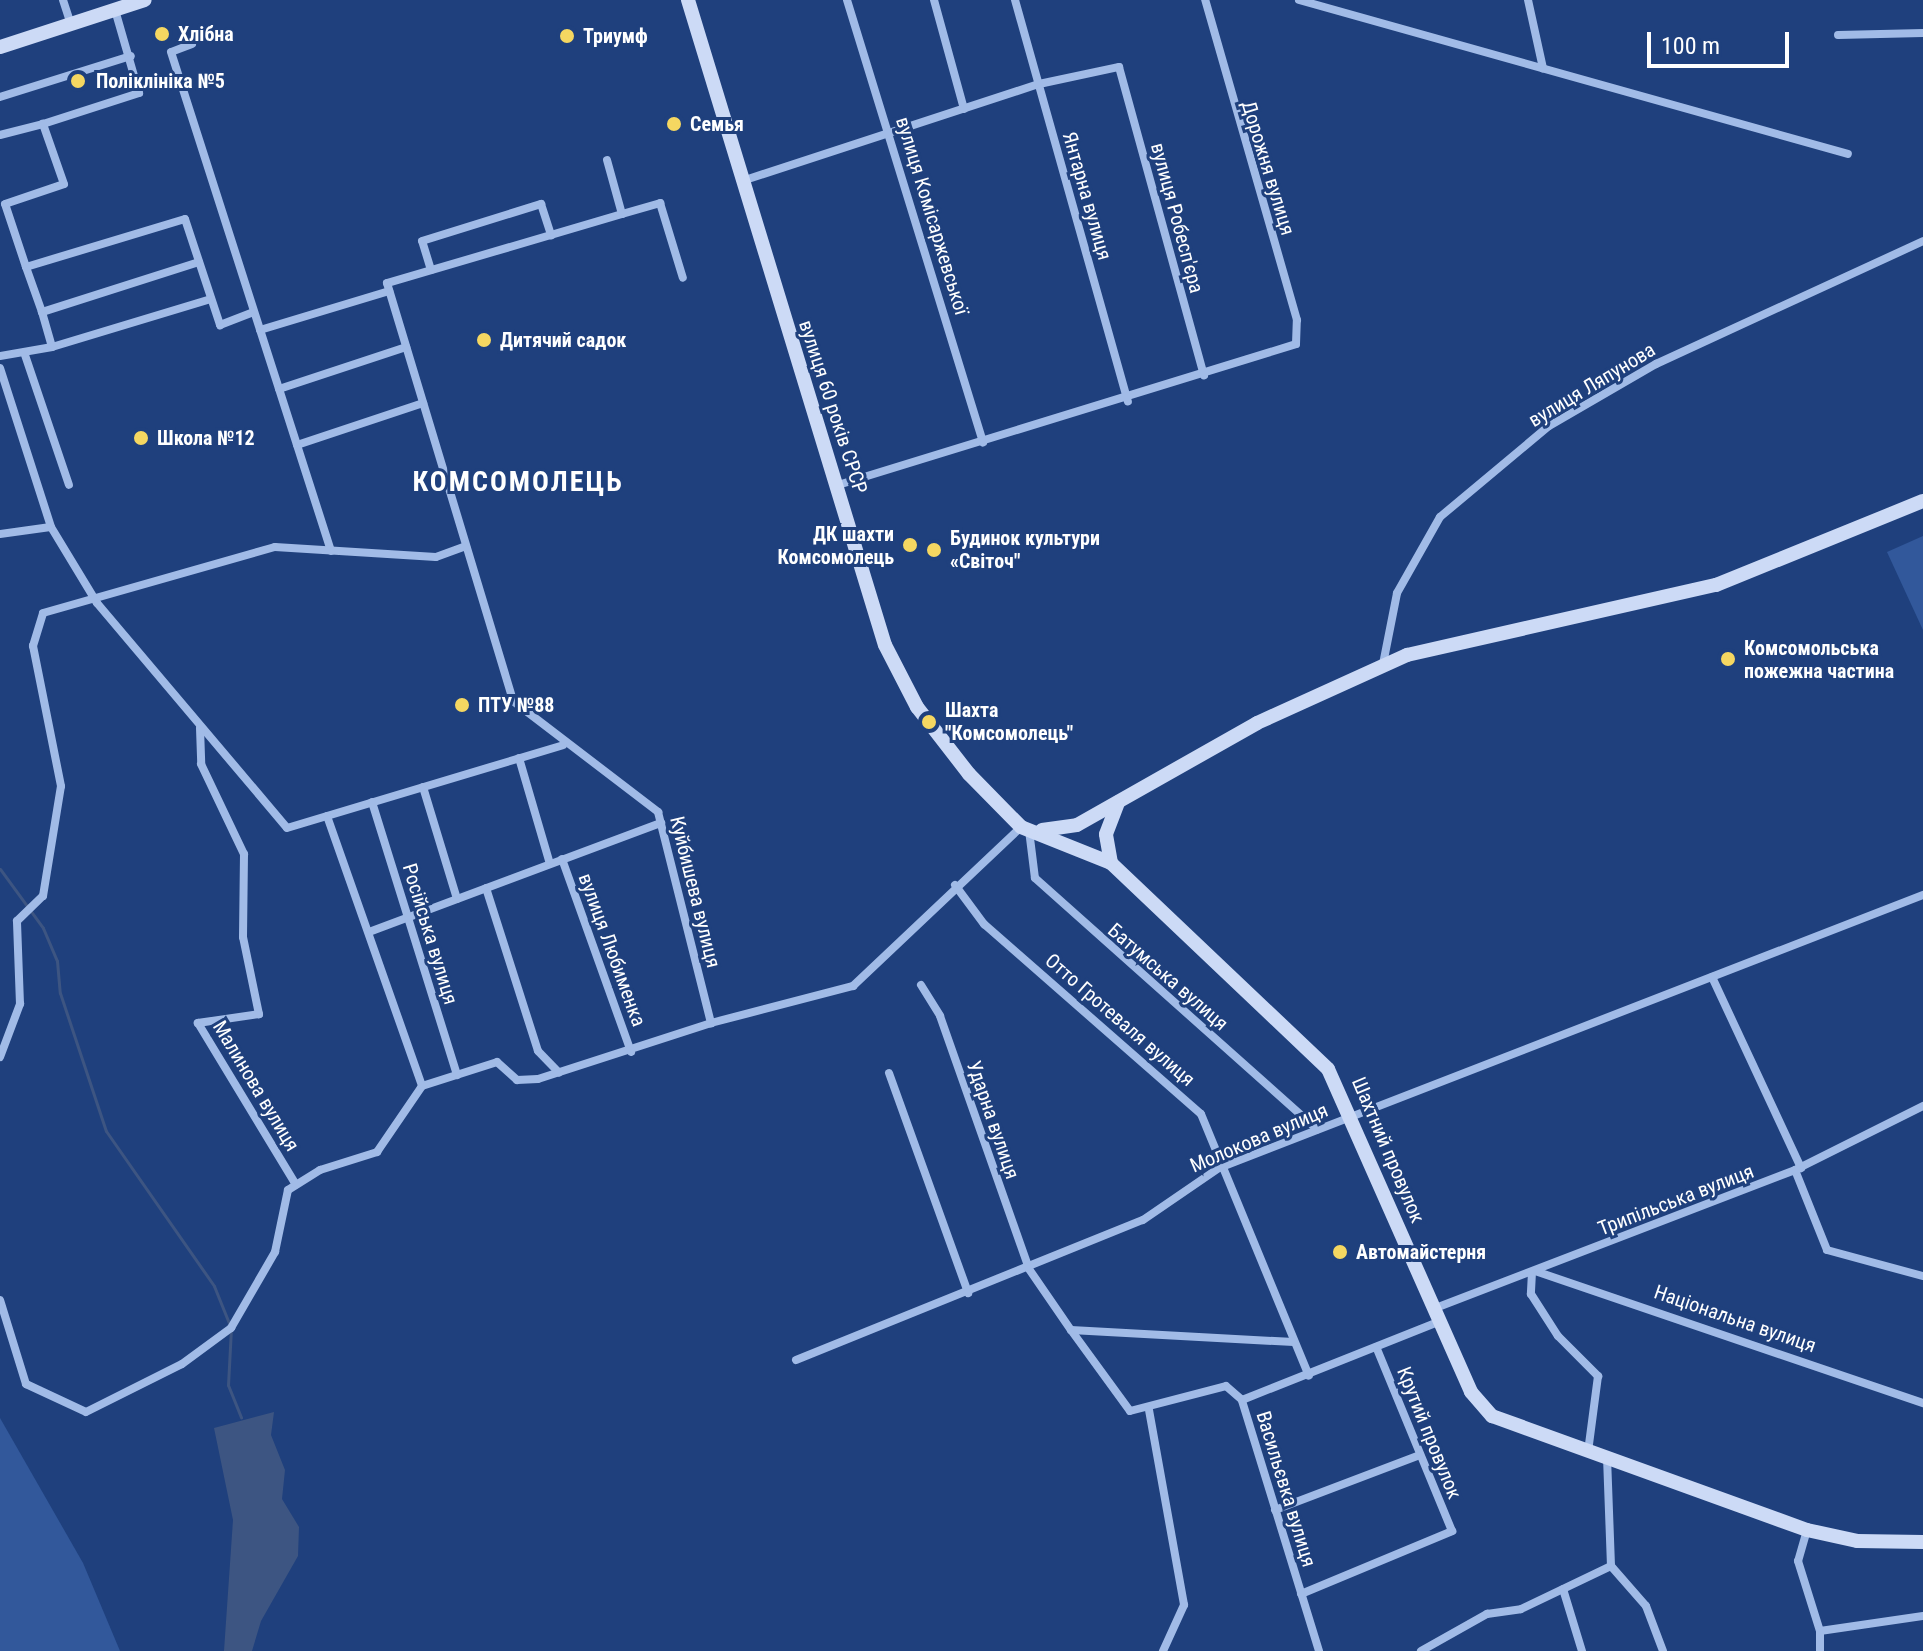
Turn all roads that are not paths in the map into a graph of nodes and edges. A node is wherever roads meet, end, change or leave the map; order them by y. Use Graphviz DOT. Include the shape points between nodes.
graph roads {
  1 [pos="63,0"];
  2 [pos="145,0"];
  3 [pos="688,0"];
  4 [pos="847,0"];
  5 [pos="934,0"];
  6 [pos="1015,0"];
  7 [pos="1205,0"];
  8 [pos="1299,0"];
  9 [pos="1528,0"];
  10 [pos="115,10"];
  11 [pos="71,24"];
  12 [pos="1923,33"];
  13 [pos="1838,35"];
  14 [pos="192,44"];
  15 [pos="0,47"];
  16 [pos="131,56"];
  17 [pos="1543,68"];
  18 [pos="1039,84"];
  19 [pos="0,97"];
  20 [pos="964,109"];
  21 [pos="43,124"];
  22 [pos="890,132"];
  23 [pos="0,135"];
  24 [pos="1848,154"];
  25 [pos="607,160"];
  26 [pos="740,182"];
  27 [pos="622,214"];
  28 [pos="551,235"];
  29 [pos="1923,241"];
  30 [pos="199,262"];
  31 [pos="26,267"];
  32 [pos="431,270"];
  33 [pos="683,278"];
  34 [pos="388,287"];
  35 [pos="211,299"];
  36 [pos="42,312"];
  37 [pos="254,312"];
  38 [pos="260,330"];
  39 [pos="52,347"];
  40 [pos="406,347"];
  41 [pos="25,355"];
  42 [pos="0,356"];
  43 [pos="0,368"];
  44 [pos="1204,376"];
  45 [pos="279,389"];
  46 [pos="1128,401"];
  47 [pos="423,403"];
  48 [pos="983,443"];
  49 [pos="297,445"];
  50 [pos="69,485"];
  51 [pos="838,485"];
  52 [pos="1923,501"];
  53 [pos="51,527"];
  54 [pos="0,534"];
  55 [pos="466,546"];
  56 [pos="331,551"];
  57 [pos="97,603"];
  58 [pos="1383,664"];
  59 [pos="200,727"];
  60 [pos="563,745"];
  61 [pos="519,758"];
  62 [pos="423,787"];
  63 [pos="1119,800"];
  64 [pos="372,802"];
  65 [pos="327,816"];
  66 [pos="661,823"];
  67 [pos="1025,828"];
  68 [pos="562,859"];
  69 [pos="1111,863"];
  70 [pos="550,864"];
  71 [pos="955,885"];
  72 [pos="486,888"];
  73 [pos="1923,895"];
  74 [pos="457,899"];
  75 [pos="408,917"];
  76 [pos="369,932"];
  77 [pos="1712,977"];
  78 [pos="921,985"];
  79 [pos="711,1023"];
  80 [pos="631,1052"];
  81 [pos="0,1057"];
  82 [pos="559,1073"];
  83 [pos="889,1073"];
  84 [pos="457,1075"];
  85 [pos="422,1086"];
  86 [pos="1923,1106"];
  87 [pos="1354,1115"];
  88 [pos="1317,1129"];
  89 [pos="1219,1168"];
  90 [pos="1798,1169"];
  91 [pos="296,1185"];
  92 [pos="1029,1269"];
  93 [pos="1533,1272"];
  94 [pos="1923,1276"];
  95 [pos="968,1293"];
  96 [pos="1,1305"];
  97 [pos="1436,1315"];
  98 [pos="1071,1330"];
  99 [pos="1294,1342"];
  100 [pos="1376,1347"];
  101 [pos="796,1360"];
  102 [pos="1309,1376"];
  103 [pos="1242,1400"];
  104 [pos="1923,1403"];
  105 [pos="1149,1410"];
  106 [pos="1588,1453"];
  107 [pos="1420,1455"];
  108 [pos="1607,1459"];
  109 [pos="1275,1510"];
  110 [pos="1807,1530"];
  111 [pos="1923,1542"];
  112 [pos="1611,1566"];
  113 [pos="1563,1589"];
  114 [pos="1301,1594"];
  115 [pos="1923,1616"];
  116 [pos="1820,1631"];
  117 [pos="1423,1649"];
  118 [pos="1163,1651"];
  119 [pos="1319,1651"];
  120 [pos="1582,1651"];
  121 [pos="1663,1651"];
  122 [pos="1820,1651"];
  1 -- 11 [label="street"];
  2 -- 10 [label="street"];
  3 -- 26 [label="street, вулиця 60 років СРСР"];
  4 -- 22 [label="street, вулиця Комісаржевської"];
  5 -- 20 [label="street"];
  6 -- 18 [label="street, Янтарна вулиця"];
  7 -- 44 [label="street, Дорожня вулиця" via="1297,320 1296,344"];
  8 -- 17 [label="street"];
  9 -- 17 [label="street"];
  10 -- 11 [label="street"];
  10 -- 16 [label="street"];
  11 -- 15 [label="street"];
  12 -- 13 [label="street"];
  14 -- 37 [label="street" via="171,52"];
  16 -- 19 [label="street"];
  16 -- 21 [label="street" via="136,96"];
  17 -- 24 [label="street"];
  18 -- 20 [label="street"];
  18 -- 44 [label="street, вулиця Робесп'єра" via="1119,67"];
  18 -- 46 [label="street, Янтарна вулиця"];
  20 -- 22 [label="street"];
  21 -- 23 [label="street"];
  21 -- 31 [label="street" via="64,184 5,204"];
  22 -- 26 [label="street"];
  22 -- 48 [label="street, вулиця Комісаржевської"];
  25 -- 27 [label="street"];
  26 -- 51 [label="street, вулиця 60 років СРСР"];
  27 -- 28 [label="street"];
  27 -- 33 [label="street" via="660,203"];
  28 -- 32 [label="street"];
  28 -- 32 [label="street" via="541,204 422,241"];
  29 -- 58 [label="street, вулиця Ляпунова" via="1656,364 1549,426 1440,517 1397,593"];
  30 -- 31 [label="street" via="185,219"];
  30 -- 35 [label="street"];
  30 -- 36 [label="street"];
  31 -- 36 [label="street"];
  32 -- 34 [label="street"];
  34 -- 38 [label="street"];
  34 -- 40 [label="street, Куйбишева вулиця"];
  35 -- 37 [label="street" via="220,325"];
  35 -- 39 [label="street"];
  36 -- 39 [label="street"];
  37 -- 38 [label="street"];
  38 -- 45 [label="street"];
  39 -- 41 [label="street"];
  40 -- 45 [label="street"];
  40 -- 47 [label="street, Куйбишева вулиця"];
  41 -- 42 [label="street"];
  41 -- 50 [label="street"];
  43 -- 53 [label="street"];
  44 -- 46 [label="street"];
  45 -- 49 [label="street"];
  46 -- 48 [label="street"];
  47 -- 49 [label="street"];
  47 -- 55 [label="street, Куйбишева вулиця"];
  48 -- 51 [label="street"];
  49 -- 56 [label="street"];
  51 -- 67 [label="street, вулиця 60 років СРСР" via="905,686 987,797"];
  52 -- 58 [label="street" via="1716,585 1458,639"];
  53 -- 54 [label="street"];
  53 -- 57 [label="street"];
  55 -- 56 [label="street" via="436,557"];
  55 -- 60 [label="street, Куйбишева вулиця" via="513,701"];
  56 -- 57 [label="street" via="275,547"];
  57 -- 59 [label="street"];
  57 -- 81 [label="street" via="43,613 33,646 61,786 43,896 17,921 20,1004"];
  58 -- 63 [label="street"];
  59 -- 65 [label="street" via="287,828"];
  59 -- 91 [label="street, Малинова вулиця" via="201,764 244,854 243,937 259,1014 198,1023"];
  60 -- 61 [label="street"];
  60 -- 66 [label="street, Куйбишева вулиця" via="658,812"];
  61 -- 62 [label="street"];
  61 -- 70 [label="street"];
  62 -- 64 [label="street"];
  62 -- 74 [label="street"];
  63 -- 67 [label="street" via="1077,825"];
  63 -- 69 [label="street" via="1106,834"];
  64 -- 65 [label="street"];
  64 -- 75 [label="street, Російська вулиця"];
  65 -- 76 [label="street"];
  66 -- 68 [label="street"];
  66 -- 79 [label="street, Куйбишева вулиця"];
  67 -- 69 [label="street, Шахтний провулок"];
  67 -- 71 [label="street"];
  67 -- 88 [label="street, Батумська вулиця" via="1035,878"];
  68 -- 70 [label="street"];
  68 -- 80 [label="street, вулиця Любименка"];
  69 -- 87 [label="street, Шахтний провулок" via="1315,1055"];
  70 -- 72 [label="street"];
  71 -- 79 [label="street" via="853,986 826,999"];
  71 -- 89 [label="street, Отто Гротеваля вулиця" via="984,924 1189,1100 1208,1128"];
  72 -- 74 [label="street"];
  72 -- 82 [label="street" via="538,1051"];
  73 -- 77 [label="street, Молокова вулиця"];
  74 -- 75 [label="street"];
  75 -- 76 [label="street"];
  75 -- 84 [label="street, Російська вулиця"];
  76 -- 85 [label="street"];
  77 -- 87 [label="street, Молокова вулиця"];
  77 -- 90 [label="street"];
  78 -- 92 [label="street, Ударна вулиця" via="940,1016"];
  79 -- 80 [label="street"];
  80 -- 82 [label="street"];
  82 -- 84 [label="street" via="517,1080 497,1062"];
  83 -- 95 [label="street"];
  84 -- 85 [label="street"];
  85 -- 91 [label="street" via="377,1152"];
  86 -- 90 [label="street, Трипільська вулиця"];
  87 -- 88 [label="street, Молокова вулиця"];
  87 -- 97 [label="street, Шахтний провулок"];
  88 -- 89 [label="street, Молокова вулиця"];
  89 -- 92 [label="street, Молокова вулиця" via="1143,1220"];
  89 -- 99 [label="street, Отто Гротеваля вулиця"];
  90 -- 93 [label="street, Трипільська вулиця"];
  90 -- 94 [label="street" via="1827,1250"];
  91 -- 96 [label="street" via="288,1190 275,1252 231,1328 182,1364 86,1412 26,1384"];
  92 -- 95 [label="street, Молокова вулиця"];
  92 -- 98 [label="street, Ударна вулиця"];
  93 -- 97 [label="street, Трипільська вулиця"];
  93 -- 104 [label="street, Національна вулиця"];
  93 -- 106 [label="street" via="1531,1294 1558,1336 1598,1376"];
  95 -- 101 [label="street, Молокова вулиця"];
  97 -- 100 [label="street, Васильєвка вулиця"];
  97 -- 106 [label="street, Шахтний провулок" via="1479,1405 1505,1424"];
  98 -- 99 [label="street"];
  98 -- 105 [label="street, Ударна вулиця" via="1130,1411"];
  99 -- 102 [label="street, Отто Гротеваля вулиця"];
  100 -- 102 [label="street, Васильєвка вулиця"];
  100 -- 107 [label="street, Крутий провулок"];
  102 -- 103 [label="street, Васильєвка вулиця"];
  103 -- 105 [label="street" via="1226,1386"];
  103 -- 109 [label="street, Васильєвка вулиця"];
  105 -- 118 [label="street" via="1184,1605"];
  106 -- 108 [label="street, Шахтний провулок"];
  107 -- 109 [label="street"];
  107 -- 114 [label="street, Крутий провулок" via="1452,1531"];
  108 -- 110 [label="street, Шахтний провулок"];
  108 -- 112 [label="street"];
  109 -- 114 [label="street, Васильєвка вулиця"];
  110 -- 111 [label="street, Шахтний провулок" via="1857,1541"];
  110 -- 116 [label="street" via="1798,1561"];
  112 -- 113 [label="street"];
  112 -- 121 [label="street" via="1646,1606"];
  113 -- 117 [label="street" via="1521,1609 1487,1614"];
  113 -- 120 [label="street"];
  114 -- 119 [label="street, Васильєвка вулиця"];
  115 -- 116 [label="street"];
  116 -- 122 [label="street"];
}
